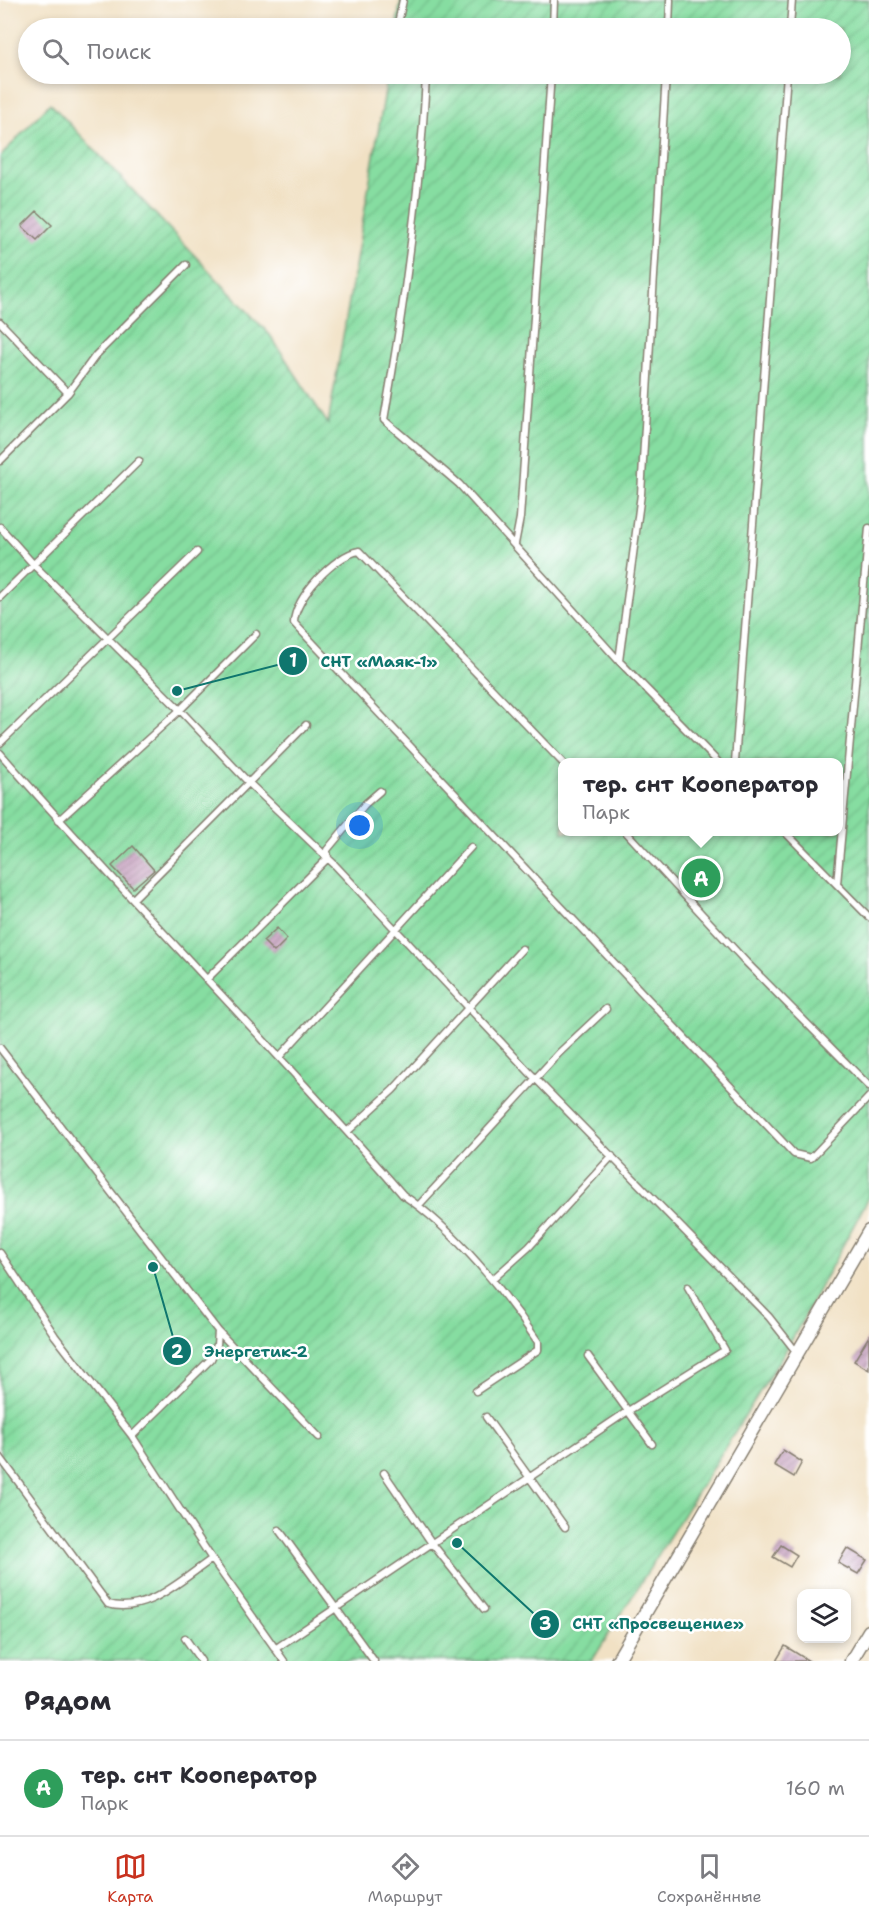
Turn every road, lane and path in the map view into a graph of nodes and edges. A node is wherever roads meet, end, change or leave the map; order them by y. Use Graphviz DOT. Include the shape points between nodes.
graph roads {
  1 [pos="403,0"];
  2 [pos="554,0"];
  3 [pos="670,0"];
  4 [pos="792,0"];
  5 [pos="399,18"];
  6 [pos="553,18"];
  7 [pos="669,18"];
  8 [pos="791,18"];
  9 [pos="426,84"];
  10 [pos="550,84"];
  11 [pos="665,84"];
  12 [pos="786,84"];
  13 [pos="186,265"];
  14 [pos="0,322"];
  15 [pos="68,393"];
  16 [pos="0,461"];
  17 [pos="139,461"];
  18 [pos="0,527"];
  19 [pos="869,528"];
  20 [pos="515,543"];
  21 [pos="197,552"];
  22 [pos="34,565"];
  23 [pos="0,597"];
  24 [pos="256,634"];
  25 [pos="108,640"];
  26 [pos="619,661"];
  27 [pos="180,710"];
  28 [pos="306,725"];
  29 [pos="0,743"];
  30 [pos="0,753"];
  31 [pos="558,758"];
  32 [pos="714,758"];
  33 [pos="735,758"];
  34 [pos="250,784"];
  35 [pos="380,791"];
  36 [pos="843,817"];
  37 [pos="59,820"];
  38 [pos="631,836"];
  39 [pos="790,836"];
  40 [pos="841,836"];
  41 [pos="471,847"];
  42 [pos="328,858"];
  43 [pos="837,884"];
  44 [pos="134,898"];
  45 [pos="869,917"];
  46 [pos="395,931"];
  47 [pos="522,949"];
  48 [pos="207,979"];
  49 [pos="469,1007"];
  50 [pos="606,1009"];
  51 [pos="0,1048"];
  52 [pos="280,1056"];
  53 [pos="537,1079"];
  54 [pos="869,1086"];
  55 [pos="869,1097"];
  56 [pos="348,1131"];
  57 [pos="612,1156"];
  58 [pos="419,1205"];
  59 [pos="869,1231"];
  60 [pos="0,1253"];
  61 [pos="493,1279"];
  62 [pos="688,1287"];
  63 [pos="218,1331"];
  64 [pos="799,1355"];
  65 [pos="588,1356"];
  66 [pos="476,1391"];
  67 [pos="628,1411"];
  68 [pos="486,1418"];
  69 [pos="132,1436"];
  70 [pos="319,1437"];
  71 [pos="652,1444"];
  72 [pos="0,1457"];
  73 [pos="384,1473"];
  74 [pos="528,1477"];
  75 [pos="565,1527"];
  76 [pos="279,1530"];
  77 [pos="431,1542"];
  78 [pos="212,1559"];
  79 [pos="335,1608"];
  80 [pos="484,1609"];
  81 [pos="869,1631"];
  82 [pos="185,1638"];
  83 [pos="275,1649"];
  84 [pos="201,1661"];
  85 [pos="284,1661"];
  86 [pos="374,1661"];
  87 [pos="617,1661"];
  88 [pos="851,1661"];
  1 -- 5 [label="lane"];
  2 -- 6 [label="lane"];
  3 -- 7 [label="lane"];
  4 -- 8 [label="lane"];
  9 -- 20 [label="lane" via="423,138 384,420 459,484"];
  10 -- 20 [label="lane" via="520,518"];
  11 -- 26 [label="lane" via="641,494"];
  12 -- 33 [label="lane"];
  13 -- 15 [label="lane" via="96,355"];
  14 -- 15 [label="lane"];
  15 -- 16 [label="lane"];
  17 -- 22 [label="lane"];
  18 -- 22 [label="lane"];
  19 -- 36 [label="lane"];
  20 -- 26 [label="lane"];
  21 -- 25 [label="lane"];
  22 -- 23 [label="lane"];
  22 -- 25 [label="lane"];
  24 -- 27 [label="lane"];
  25 -- 27 [label="lane"];
  25 -- 29 [label="lane"];
  26 -- 32 [label="lane"];
  27 -- 34 [label="lane"];
  27 -- 37 [label="lane"];
  28 -- 34 [label="lane"];
  30 -- 37 [label="lane"];
  31 -- 55 [label="lane" via="359,550 335,561 304,597 294,614 294,623 794,1154 811,1158 821,1151"];
  34 -- 42 [label="lane"];
  34 -- 44 [label="lane"];
  35 -- 42 [label="lane" via="339,834 327,850"];
  37 -- 44 [label="lane"];
  38 -- 54 [label="lane" via="746,962"];
  39 -- 43 [label="lane"];
  40 -- 43 [label="lane"];
  41 -- 46 [label="lane"];
  42 -- 46 [label="lane"];
  42 -- 48 [label="lane"];
  43 -- 45 [label="lane"];
  44 -- 48 [label="lane"];
  46 -- 49 [label="lane"];
  46 -- 52 [label="lane"];
  47 -- 49 [label="lane"];
  48 -- 52 [label="lane"];
  49 -- 53 [label="lane"];
  49 -- 56 [label="lane" via="393,1090"];
  50 -- 53 [label="lane"];
  51 -- 63 [label="lane"];
  52 -- 56 [label="lane"];
  53 -- 57 [label="lane"];
  53 -- 58 [label="lane"];
  56 -- 58 [label="lane" via="403,1195"];
  57 -- 61 [label="lane" via="529,1247"];
  57 -- 64 [label="lane" via="769,1317"];
  58 -- 61 [label="lane"];
  59 -- 64 [label="street"];
  60 -- 69 [label="lane" via="55,1336"];
  61 -- 66 [label="lane" via="538,1342 538,1350"];
  62 -- 67 [label="lane" via="725,1350"];
  63 -- 69 [label="lane" via="211,1359"];
  63 -- 70 [label="lane"];
  64 -- 87 [label="street"];
  65 -- 67 [label="lane"];
  67 -- 71 [label="lane"];
  67 -- 74 [label="lane"];
  68 -- 74 [label="lane"];
  69 -- 78 [label="lane"];
  72 -- 78 [label="lane" via="108,1604 121,1608 144,1604"];
  73 -- 77 [label="lane"];
  74 -- 75 [label="lane"];
  74 -- 77 [label="lane"];
  76 -- 79 [label="lane"];
  77 -- 79 [label="lane"];
  77 -- 80 [label="lane"];
  78 -- 83 [label="lane"];
  79 -- 83 [label="lane"];
  79 -- 86 [label="lane"];
  81 -- 88 [label="street"];
  82 -- 84 [label="lane"];
  83 -- 85 [label="lane"];
}
